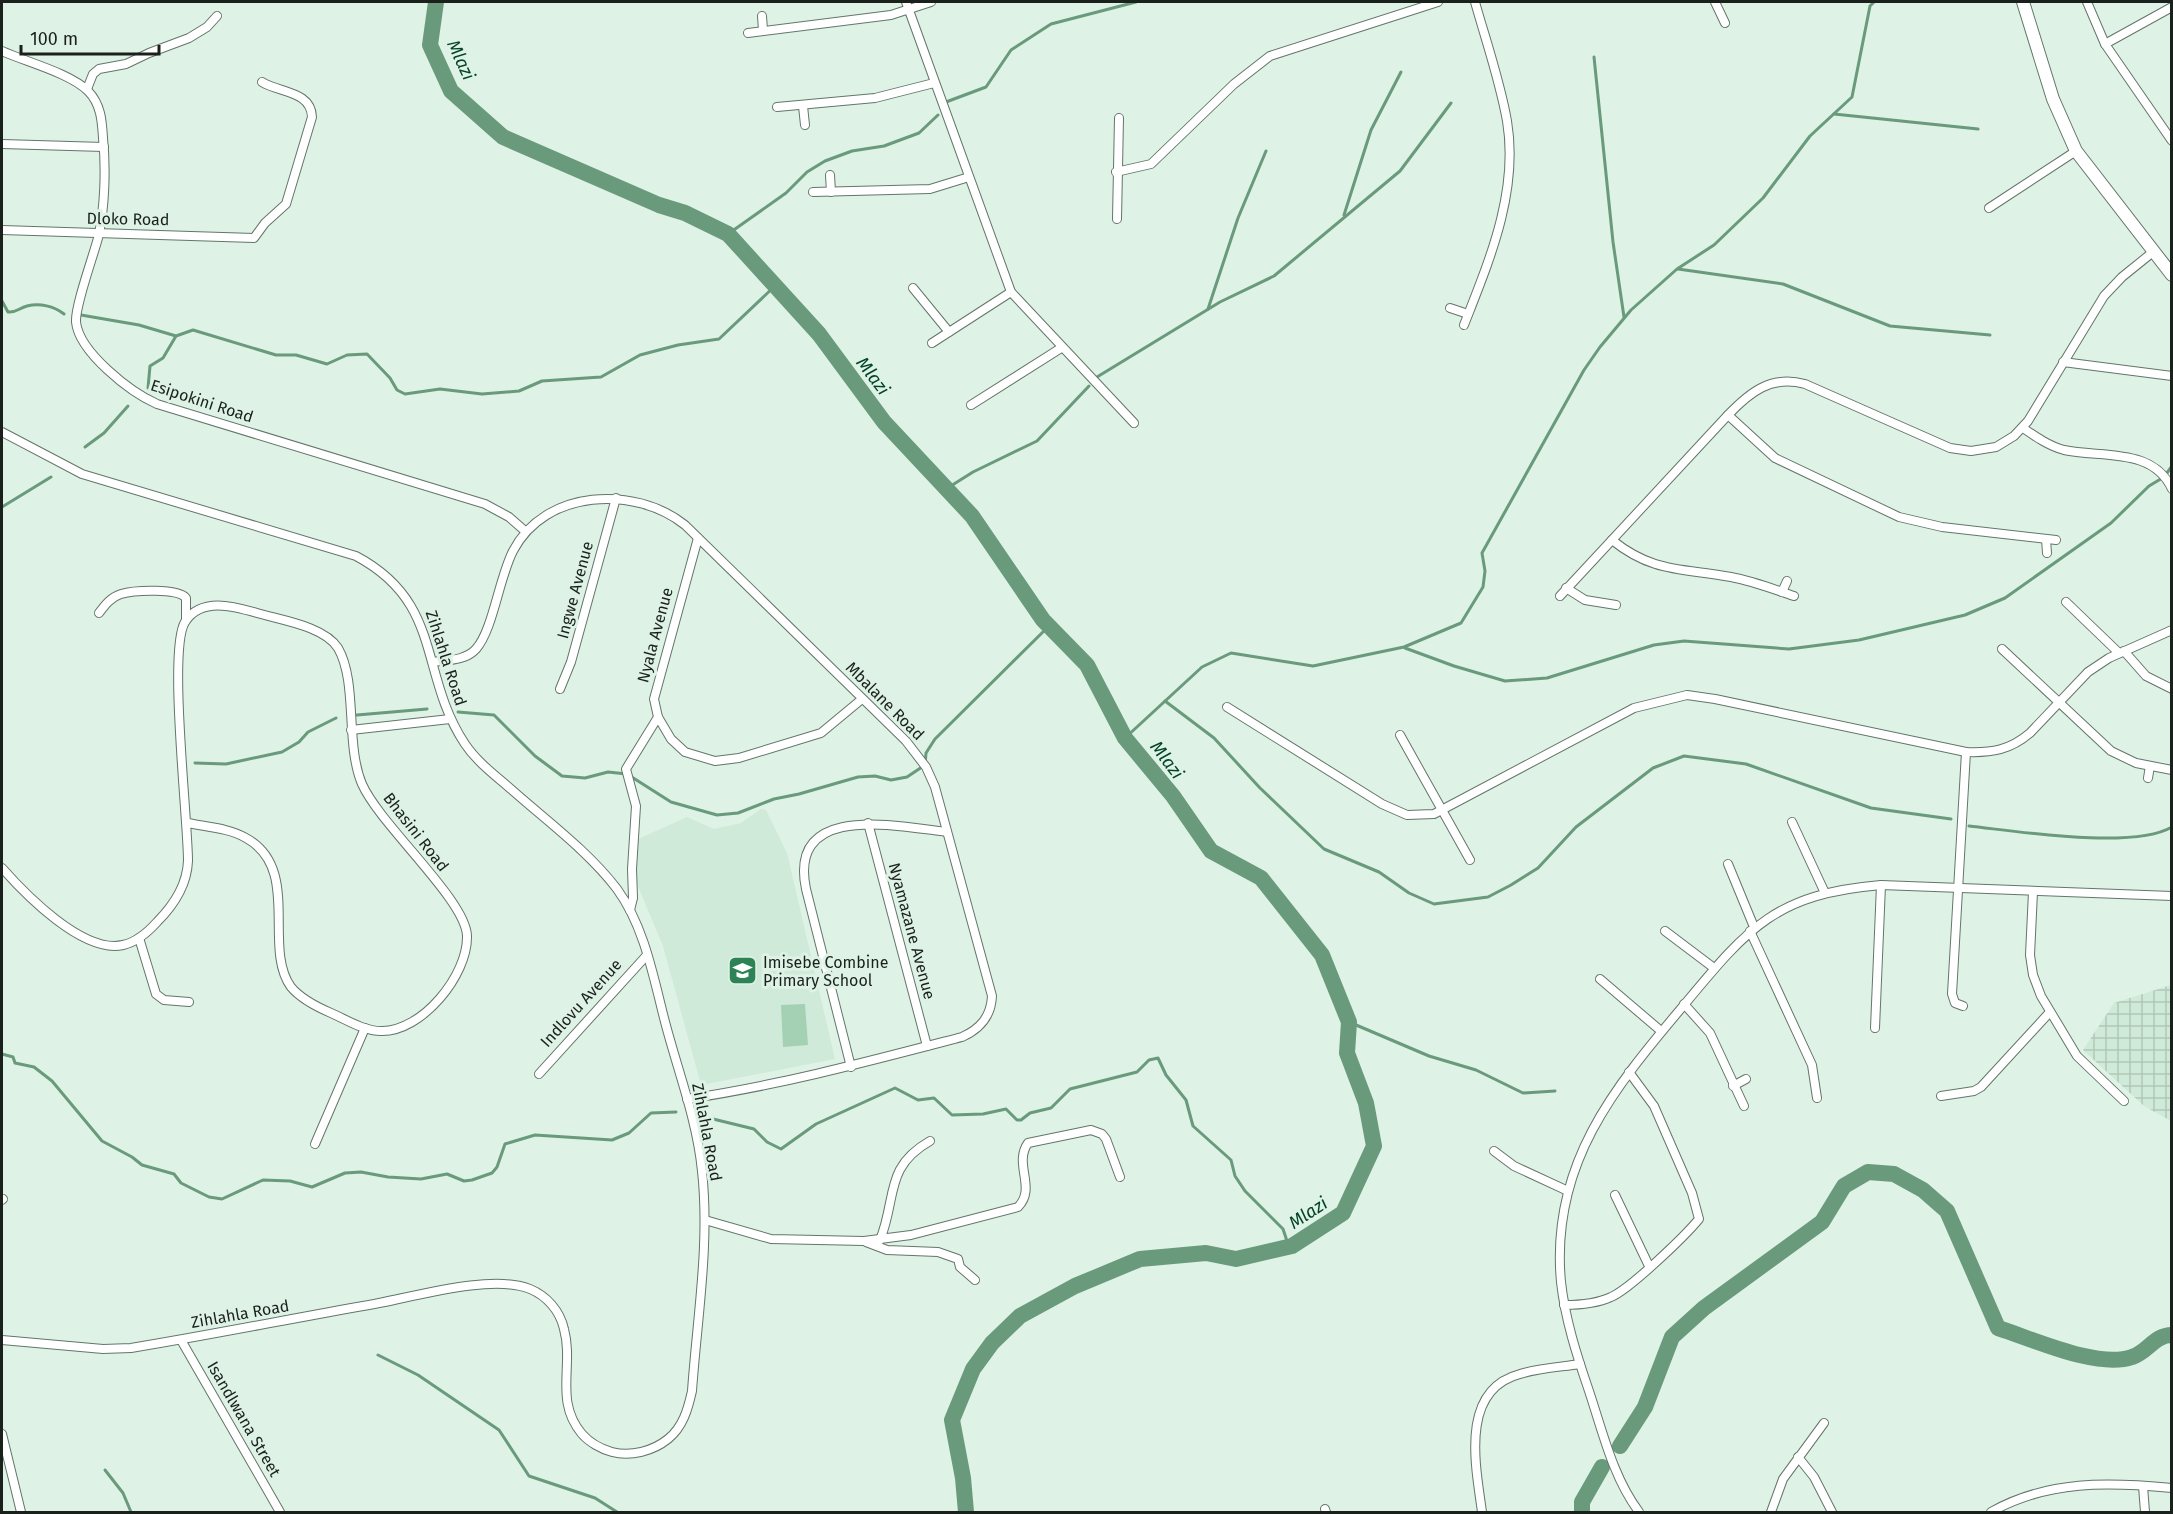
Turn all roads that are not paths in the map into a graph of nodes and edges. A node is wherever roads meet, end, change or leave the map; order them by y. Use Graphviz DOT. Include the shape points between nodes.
graph roads {
  1 [pos="931,2"];
  2 [pos="1438,2"];
  3 [pos="1475,2"];
  4 [pos="1715,2"];
  5 [pos="2023,2"];
  6 [pos="2087,2"];
  7 [pos="907,6"];
  8 [pos="2172,7"];
  9 [pos="217,16"];
  10 [pos="762,16"];
  11 [pos="1725,23"];
  12 [pos="763,30"];
  13 [pos="748,33"];
  14 [pos="2105,44"];
  15 [pos="2,51"];
  16 [pos="262,82"];
  17 [pos="934,83"];
  18 [pos="87,89"];
  19 [pos="802,106"];
  20 [pos="777,107"];
  21 [pos="1119,118"];
  22 [pos="805,124"];
  23 [pos="2172,141"];
  24 [pos="2,144"];
  25 [pos="104,147"];
  26 [pos="2076,151"];
  27 [pos="1116,172"];
  28 [pos="830,175"];
  29 [pos="969,177"];
  30 [pos="813,192"];
  31 [pos="831,192"];
  32 [pos="1989,208"];
  33 [pos="1117,219"];
  34 [pos="2,230"];
  35 [pos="99,234"];
  36 [pos="2153,252"];
  37 [pos="2172,275"];
  38 [pos="914,288"];
  39 [pos="1011,292"];
  40 [pos="1450,308"];
  41 [pos="1468,314"];
  42 [pos="1464,325"];
  43 [pos="949,332"];
  44 [pos="932,343"];
  45 [pos="1061,348"];
  46 [pos="2063,362"];
  47 [pos="2172,376"];
  48 [pos="971,405"];
  49 [pos="1728,415"];
  50 [pos="1134,423"];
  51 [pos="2023,428"];
  52 [pos="2,432"];
  53 [pos="2172,489"];
  54 [pos="616,498"];
  55 [pos="525,531"];
  56 [pos="698,538"];
  57 [pos="2046,539"];
  58 [pos="1612,540"];
  59 [pos="2056,540"];
  60 [pos="2047,553"];
  61 [pos="1787,581"];
  62 [pos="1566,588"];
  63 [pos="1782,592"];
  64 [pos="1560,596"];
  65 [pos="1794,596"];
  66 [pos="2066,602"];
  67 [pos="1616,605"];
  68 [pos="99,613"];
  69 [pos="186,621"];
  70 [pos="2172,630"];
  71 [pos="2002,650"];
  72 [pos="2121,652"];
  73 [pos="433,662"];
  74 [pos="560,689"];
  75 [pos="2172,689"];
  76 [pos="862,699"];
  77 [pos="2059,701"];
  78 [pos="1227,707"];
  79 [pos="658,717"];
  80 [pos="450,719"];
  81 [pos="351,729"];
  82 [pos="1400,735"];
  83 [pos="1966,752"];
  84 [pos="2150,766"];
  85 [pos="2172,770"];
  86 [pos="2148,778"];
  87 [pos="1442,810"];
  88 [pos="1792,822"];
  89 [pos="188,823"];
  90 [pos="868,823"];
  91 [pos="947,832"];
  92 [pos="1470,860"];
  93 [pos="1728,864"];
  94 [pos="2,868"];
  95 [pos="1881,885"];
  96 [pos="1957,887"];
  97 [pos="2033,892"];
  98 [pos="1825,893"];
  99 [pos="2172,896"];
  100 [pos="630,910"];
  101 [pos="1752,929"];
  102 [pos="1665,931"];
  103 [pos="140,938"];
  104 [pos="647,955"];
  105 [pos="1714,968"];
  106 [pos="1600,979"];
  107 [pos="189,1002"];
  108 [pos="1684,1004"];
  109 [pos="1963,1006"];
  110 [pos="2050,1012"];
  111 [pos="365,1028"];
  112 [pos="1875,1028"];
  113 [pos="1661,1031"];
  114 [pos="927,1046"];
  115 [pos="851,1067"];
  116 [pos="1629,1072"];
  117 [pos="539,1074"];
  118 [pos="1746,1079"];
  119 [pos="1733,1086"];
  120 [pos="1941,1096"];
  121 [pos="1817,1098"];
  122 [pos="687,1099"];
  123 [pos="2124,1101"];
  124 [pos="1744,1106"];
  125 [pos="930,1141"];
  126 [pos="315,1144"];
  127 [pos="1494,1151"];
  128 [pos="1120,1177"];
  129 [pos="1568,1191"];
  130 [pos="1615,1195"];
  131 [pos="705,1220"];
  132 [pos="880,1240"];
  133 [pos="864,1241"];
  134 [pos="1649,1266"];
  135 [pos="975,1280"];
  136 [pos="1564,1305"];
  137 [pos="2,1340"];
  138 [pos="181,1340"];
  139 [pos="1580,1364"];
  140 [pos="1824,1423"];
  141 [pos="2,1434"];
  142 [pos="1798,1457"];
  143 [pos="2143,1486"];
  144 [pos="2172,1488"];
  145 [pos="21,1512"];
  146 [pos="280,1512"];
  147 [pos="1482,1512"];
  148 [pos="1639,1512"];
  149 [pos="1771,1512"];
  150 [pos="1832,1512"];
  151 [pos="1991,1512"];
  152 [pos="2145,1512"];
  1 -- 7 [label="street"];
  2 -- 27 [label="street" via="1270,56 1234,84 1151,164"];
  3 -- 41 [label="street" via="1503,102 1509,161 1499,229"];
  4 -- 11 [label="street"];
  5 -- 26 [label="street" via="2053,99"];
  6 -- 14 [label="street"];
  7 -- 12 [label="street" via="879,17"];
  7 -- 17 [label="street"];
  8 -- 14 [label="street"];
  9 -- 18 [label="street" via="189,38 131,63 99,69"];
  10 -- 12 [label="street"];
  12 -- 13 [label="street"];
  14 -- 23 [label="street"];
  15 -- 18 [label="street"];
  16 -- 35 [label="street, Dloko Road" via="303,98 312,117 286,204 254,238"];
  17 -- 19 [label="street" via="886,96"];
  17 -- 29 [label="street"];
  18 -- 25 [label="street, Esipokini Road" via="99,108"];
  19 -- 20 [label="street"];
  19 -- 22 [label="street"];
  21 -- 27 [label="street"];
  24 -- 25 [label="street"];
  25 -- 35 [label="street, Esipokini Road"];
  26 -- 32 [label="street"];
  26 -- 36 [label="street"];
  27 -- 33 [label="street"];
  28 -- 31 [label="street"];
  29 -- 31 [label="street" via="930,189"];
  29 -- 39 [label="street"];
  30 -- 31 [label="street"];
  34 -- 35 [label="street, Dloko Road"];
  35 -- 55 [label="street, Esipokini Road" via="76,324 91,351 135,393 156,404 485,504"];
  36 -- 37 [label="street"];
  36 -- 46 [label="street" via="2104,296"];
  38 -- 43 [label="street"];
  39 -- 43 [label="street"];
  39 -- 45 [label="street"];
  40 -- 41 [label="street"];
  41 -- 42 [label="street"];
  43 -- 44 [label="street"];
  45 -- 48 [label="street"];
  45 -- 50 [label="street"];
  46 -- 47 [label="street"];
  46 -- 51 [label="street"];
  49 -- 51 [label="street" via="1759,387 1797,382 1950,448 1983,451 2005,443"];
  49 -- 57 [label="street" via="1775,458 1899,517 1941,527"];
  49 -- 58 [label="street"];
  51 -- 53 [label="street" via="2059,449 2147,462 2164,475"];
  52 -- 73 [label="street, Zihlahla Road" via="82,474 356,556 392,580 412,604"];
  54 -- 55 [label="street, Mbalane Road" via="594,498 569,506"];
  54 -- 56 [label="street, Mbalane Road" via="661,510"];
  54 -- 74 [label="street, Ingwe Avenue"];
  55 -- 73 [label="street" via="505,568 480,643 467,656"];
  56 -- 76 [label="street, Mbalane Road"];
  56 -- 79 [label="street, Nyala Avenue" via="656,686"];
  57 -- 59 [label="street"];
  57 -- 60 [label="street"];
  58 -- 62 [label="street"];
  58 -- 63 [label="street" via="1634,557 1653,565 1744,580"];
  61 -- 63 [label="street"];
  62 -- 64 [label="street"];
  62 -- 67 [label="street" via="1585,600"];
  63 -- 65 [label="street"];
  66 -- 72 [label="street"];
  68 -- 69 [label="street" via="120,594 177,591 186,598"];
  69 -- 81 [label="street, Bhasini Road" via="206,606 232,606 308,629 332,641 341,655 346,676"];
  69 -- 89 [label="street" via="178,643 178,667"];
  70 -- 72 [label="street"];
  71 -- 77 [label="street"];
  72 -- 75 [label="street" via="2146,676"];
  72 -- 77 [label="street" via="2088,672"];
  73 -- 80 [label="street, Zihlahla Road"];
  76 -- 79 [label="street, Nyala Avenue" via="820,733 727,760 702,759 685,752 670,739"];
  76 -- 91 [label="street, Mbalane Road" via="906,741 926,767"];
  77 -- 83 [label="street" via="2019,742 1991,752"];
  77 -- 84 [label="street" via="2111,751"];
  78 -- 87 [label="street" via="1392,809 1413,816"];
  79 -- 100 [label="street" via="626,769 636,806"];
  80 -- 81 [label="street"];
  80 -- 100 [label="street, Zihlahla Road" via="475,757 605,876"];
  81 -- 111 [label="street, Bhasini Road" via="359,776 368,794 452,903 467,935 459,969 424,1015 403,1028"];
  82 -- 87 [label="street"];
  83 -- 87 [label="street" via="1687,696 1634,708"];
  83 -- 96 [label="street"];
  84 -- 85 [label="street"];
  84 -- 86 [label="street"];
  87 -- 92 [label="street"];
  88 -- 98 [label="street"];
  89 -- 103 [label="street" via="188,861 183,885 163,916"];
  89 -- 111 [label="street, Bhasini Road" via="238,834 264,852 276,882 286,979 302,998"];
  90 -- 91 [label="street"];
  90 -- 114 [label="street, Nyamazane Avenue"];
  90 -- 115 [label="street" via="843,826 819,837 806,853 802,866"];
  91 -- 114 [label="street, Mbalane Road" via="992,1004 985,1020 972,1032"];
  93 -- 101 [label="street"];
  94 -- 103 [label="street" via="39,907 73,931 109,945 124,945"];
  95 -- 96 [label="street"];
  95 -- 98 [label="street"];
  95 -- 112 [label="street"];
  96 -- 97 [label="street"];
  96 -- 109 [label="street" via="1952,994 1956,1004"];
  97 -- 99 [label="street"];
  97 -- 110 [label="street" via="2031,968"];
  98 -- 101 [label="street" via="1785,908"];
  100 -- 104 [label="street, Zihlahla Road"];
  101 -- 105 [label="street"];
  101 -- 121 [label="street" via="1812,1065"];
  102 -- 105 [label="street"];
  103 -- 107 [label="street" via="156,994 164,1000"];
  104 -- 117 [label="street, Indlovu Avenue"];
  104 -- 122 [label="street, Zihlahla Road"];
  105 -- 108 [label="street"];
  106 -- 113 [label="street"];
  108 -- 113 [label="street"];
  108 -- 119 [label="street" via="1710,1033"];
  110 -- 120 [label="street" via="1981,1088"];
  110 -- 123 [label="street" via="2077,1056"];
  111 -- 126 [label="street"];
  113 -- 116 [label="street"];
  114 -- 115 [label="street, Mbalane Road"];
  115 -- 122 [label="street, Mbalane Road" via="766,1087"];
  116 -- 129 [label="street" via="1587,1137"];
  116 -- 134 [label="street" via="1654,1106 1700,1212 1698,1221"];
  118 -- 119 [label="street"];
  119 -- 124 [label="street"];
  122 -- 131 [label="street, Zihlahla Road" via="700,1156"];
  125 -- 132 [label="street" via="910,1154 898,1171"];
  127 -- 129 [label="street" via="1514,1166"];
  128 -- 132 [label="street" via="1110,1145 1097,1131 1033,1141 1022,1153 1027,1191 1018,1207"];
  129 -- 136 [label="street" via="1560,1247"];
  130 -- 134 [label="street"];
  131 -- 133 [label="street" via="771,1239"];
  131 -- 138 [label="street, Zihlahla Road" via="692,1391 687,1411 668,1439 641,1452 609,1452 585,1438 570,1419 564,1391 567,1348 560,1317 542,1296 519,1286 494,1284 432,1291"];
  132 -- 133 [label="street"];
  133 -- 135 [label="street" via="887,1250 958,1258 960,1267"];
  134 -- 136 [label="street" via="1614,1296"];
  136 -- 139 [label="street"];
  137 -- 138 [label="street, Zihlahla Road" via="117,1349"];
  138 -- 146 [label="street, Isandlwana Street"];
  139 -- 147 [label="street" via="1521,1373 1488,1395 1475,1431"];
  139 -- 148 [label="street" via="1613,1465"];
  140 -- 142 [label="street"];
  141 -- 145 [label="street"];
  142 -- 149 [label="street" via="1783,1479"];
  142 -- 150 [label="street" via="1814,1477"];
  143 -- 144 [label="street"];
  143 -- 151 [label="street" via="2081,1484 2053,1488"];
  143 -- 152 [label="street"];
}
